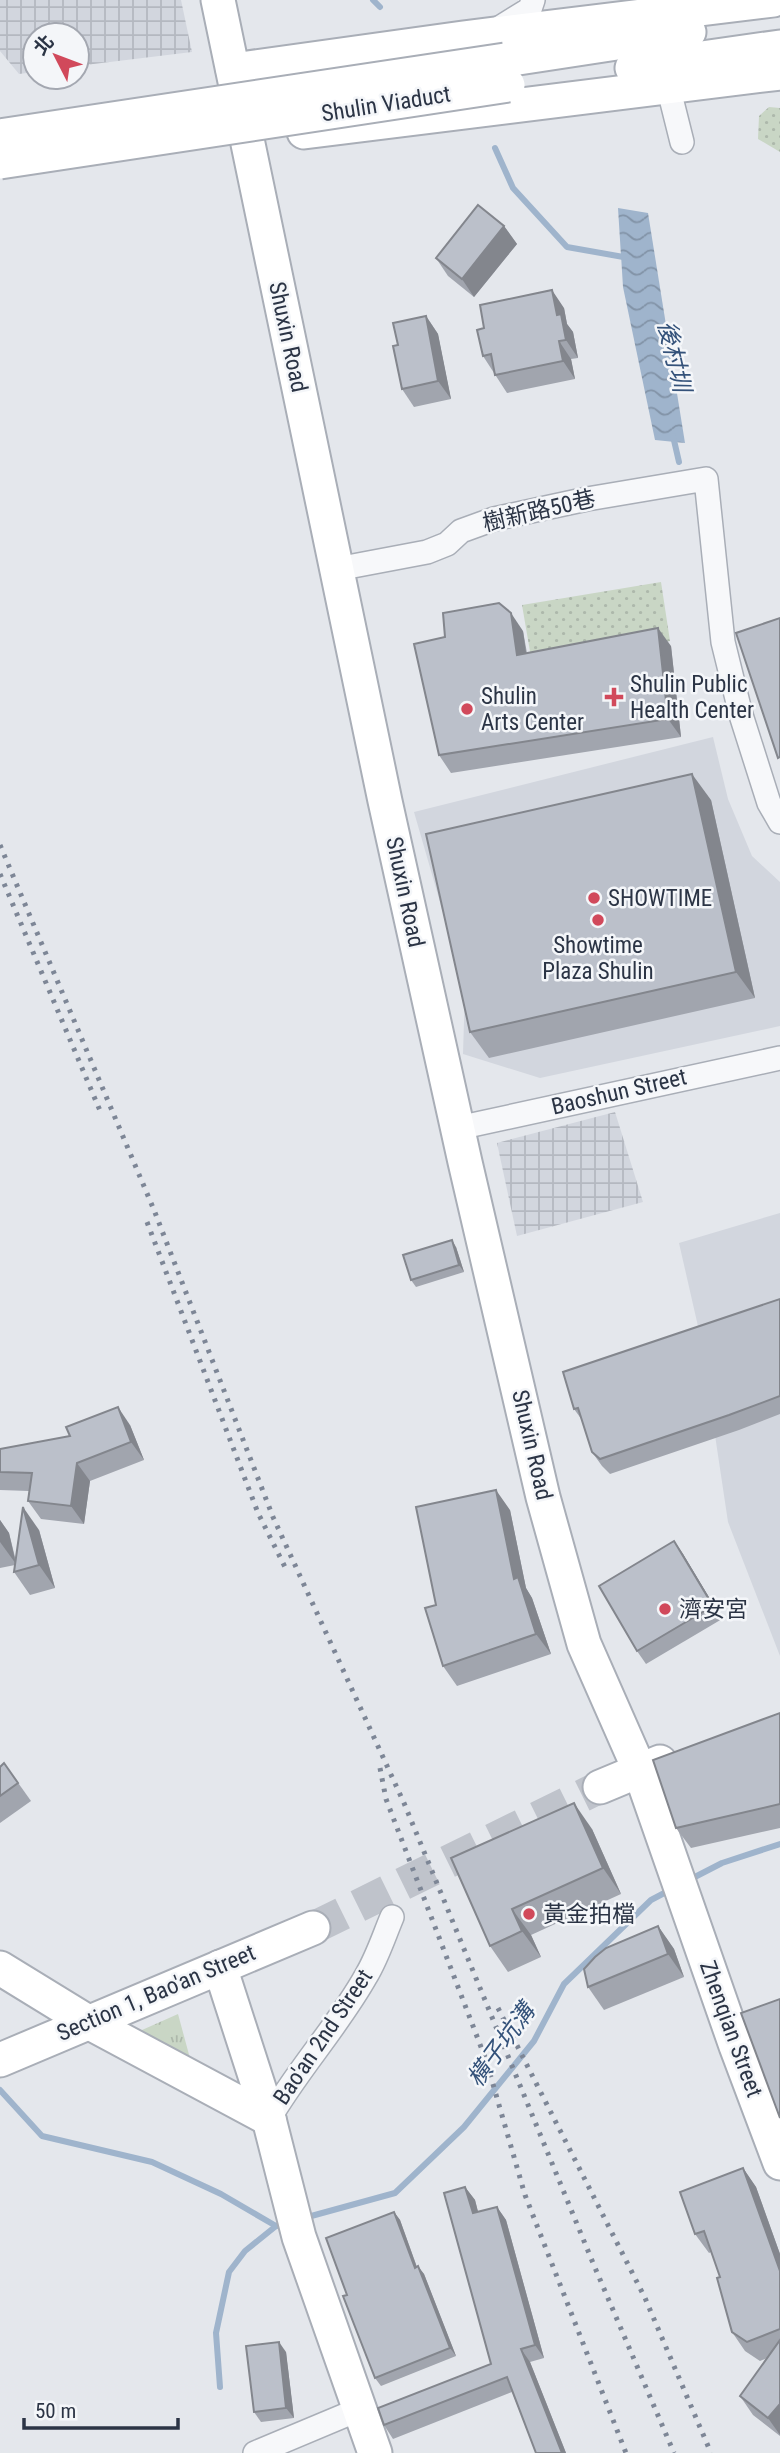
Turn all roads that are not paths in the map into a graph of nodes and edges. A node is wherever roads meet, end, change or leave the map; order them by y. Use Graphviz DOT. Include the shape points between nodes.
graph roads {
  1 [pos="218,0"];
  2 [pos="533,0"];
  3 [pos="614,0"];
  4 [pos="688,10"];
  5 [pos="776,34"];
  6 [pos="500,60"];
  7 [pos="233,70"];
  8 [pos="668,86"];
  9 [pos="0,136"];
  10 [pos="246,140"];
  11 [pos="682,142"];
  12 [pos="0,162"];
  13 [pos="337,569"];
  14 [pos="780,822"];
  15 [pos="780,1058"];
  16 [pos="458,1128"];
  17 [pos="688,1751"];
  18 [pos="640,1771"];
  19 [pos="600,1787"];
  20 [pos="392,1916"];
  21 [pos="313,1928"];
  22 [pos="220,1967"];
  23 [pos="0,1968"];
  24 [pos="88,2022"];
  25 [pos="0,2060"];
  26 [pos="269,2119"];
  27 [pos="780,2163"];
  28 [pos="360,2409"];
  29 [pos="255,2453"];
  30 [pos="375,2453"];
  1 -- 7 [label="main road, Shuxin Road"];
  2 -- 6 [label="street"];
  3 -- 4 [label="street" via="646,11"];
  4 -- 5 [label="main road"];
  4 -- 6 [label="main road"];
  5 -- 6 [label="main road, Shulin Viaduct"];
  5 -- 8 [label="main road"];
  6 -- 7 [label="main road"];
  6 -- 9 [label="main road, Shulin Viaduct, bridge"];
  6 -- 12 [label="main road, Shulin Viaduct, bridge"];
  7 -- 10 [label="main road, Shuxin Road"];
  8 -- 10 [label="main road"];
  8 -- 11 [label="street"];
  10 -- 13 [label="main road, Shuxin Road"];
  13 -- 14 [label="street, 樹新路50巷" via="427,552 447,544 461,531 494,519 706,479 723,642 741,715 769,803"];
  13 -- 16 [label="main road, Shuxin Road"];
  15 -- 16 [label="street, Baoshun Street"];
  16 -- 18 [label="main road, Shuxin Road" via="543,1497 584,1644"];
  17 -- 18 [label="main road"];
  18 -- 19 [label="main road"];
  18 -- 27 [label="main road, Zhenqian Street"];
  20 -- 26 [label="street, Bao'an 2nd Street" via="367,1975"];
  21 -- 22 [label="main road, Section 1, Bao'an Street"];
  22 -- 24 [label="main road, Section 1, Bao'an Street"];
  22 -- 26 [label="main road"];
  23 -- 24 [label="main road"];
  24 -- 25 [label="main road, Section 1, Bao'an Street"];
  24 -- 26 [label="main road"];
  26 -- 28 [label="main road" via="295,2226"];
  28 -- 29 [label="street"];
  28 -- 30 [label="main road"];
}
